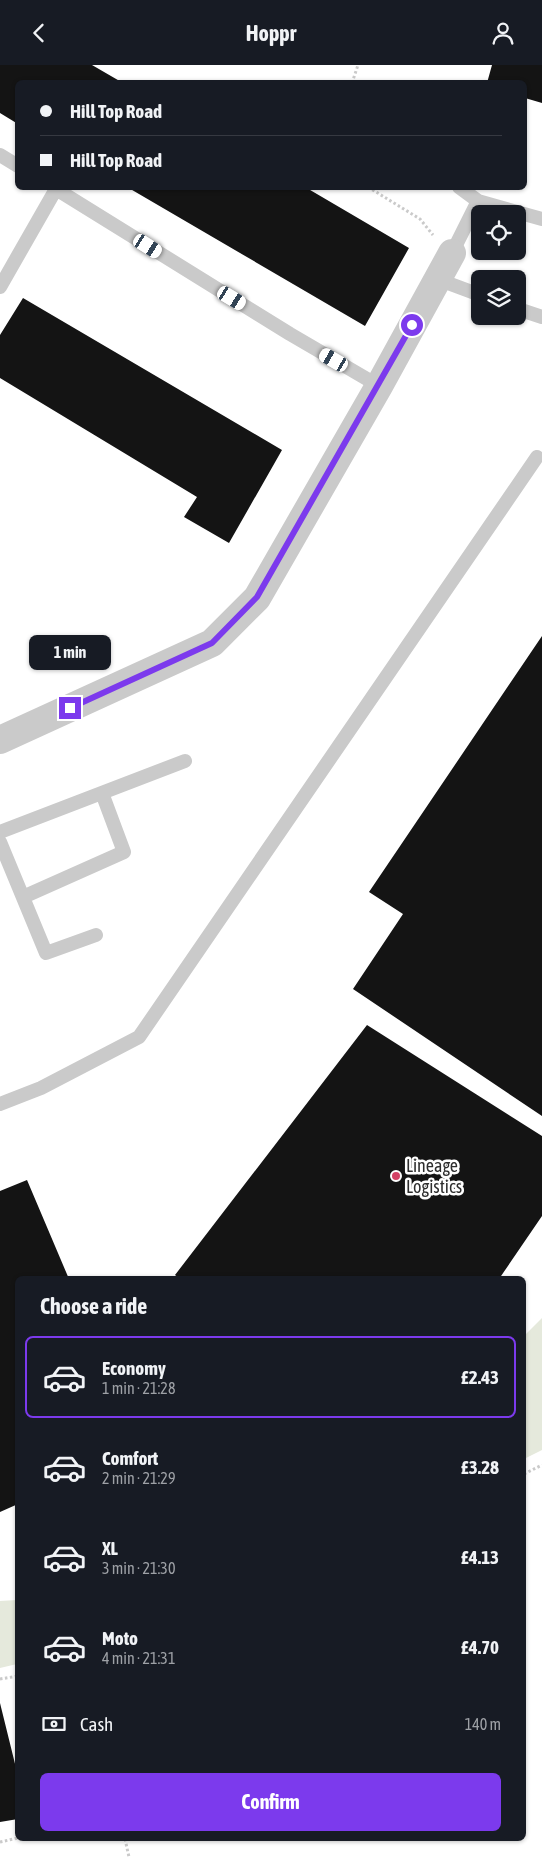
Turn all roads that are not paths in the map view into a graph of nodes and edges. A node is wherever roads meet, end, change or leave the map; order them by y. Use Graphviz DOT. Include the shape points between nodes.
graph roads {
  1 [pos="0,155"];
  2 [pos="15,164"];
  3 [pos="54,190"];
  4 [pos="58,190"];
  5 [pos="464,190"];
  6 [pos="478,201"];
  7 [pos="542,219"];
  8 [pos="452,253"];
  9 [pos="437,279"];
  10 [pos="0,287"];
  11 [pos="471,292"];
  12 [pos="526,312"];
  13 [pos="542,317"];
  14 [pos="379,386"];
  15 [pos="537,457"];
  16 [pos="0,740"];
  17 [pos="185,761"];
  18 [pos="102,793"];
  19 [pos="0,832"];
  20 [pos="0,842"];
  21 [pos="23,897"];
  22 [pos="96,935"];
  23 [pos="0,1104"];
  1 -- 2 [label="lane"];
  3 -- 10 [label="lane"];
  4 -- 14 [label="lane"];
  5 -- 6 [label="lane"];
  6 -- 7 [label="lane"];
  6 -- 8 [label="lane"];
  8 -- 9 [label="street"];
  9 -- 11 [label="lane"];
  9 -- 14 [label="street"];
  12 -- 13 [label="lane"];
  14 -- 16 [label="street" via="257,597 212,643"];
  15 -- 23 [label="lane" via="138,1037"];
  17 -- 18 [label="lane"];
  18 -- 19 [label="lane"];
  18 -- 21 [label="lane" via="124,852"];
  20 -- 21 [label="lane"];
  21 -- 22 [label="lane" via="46,953"];
}
